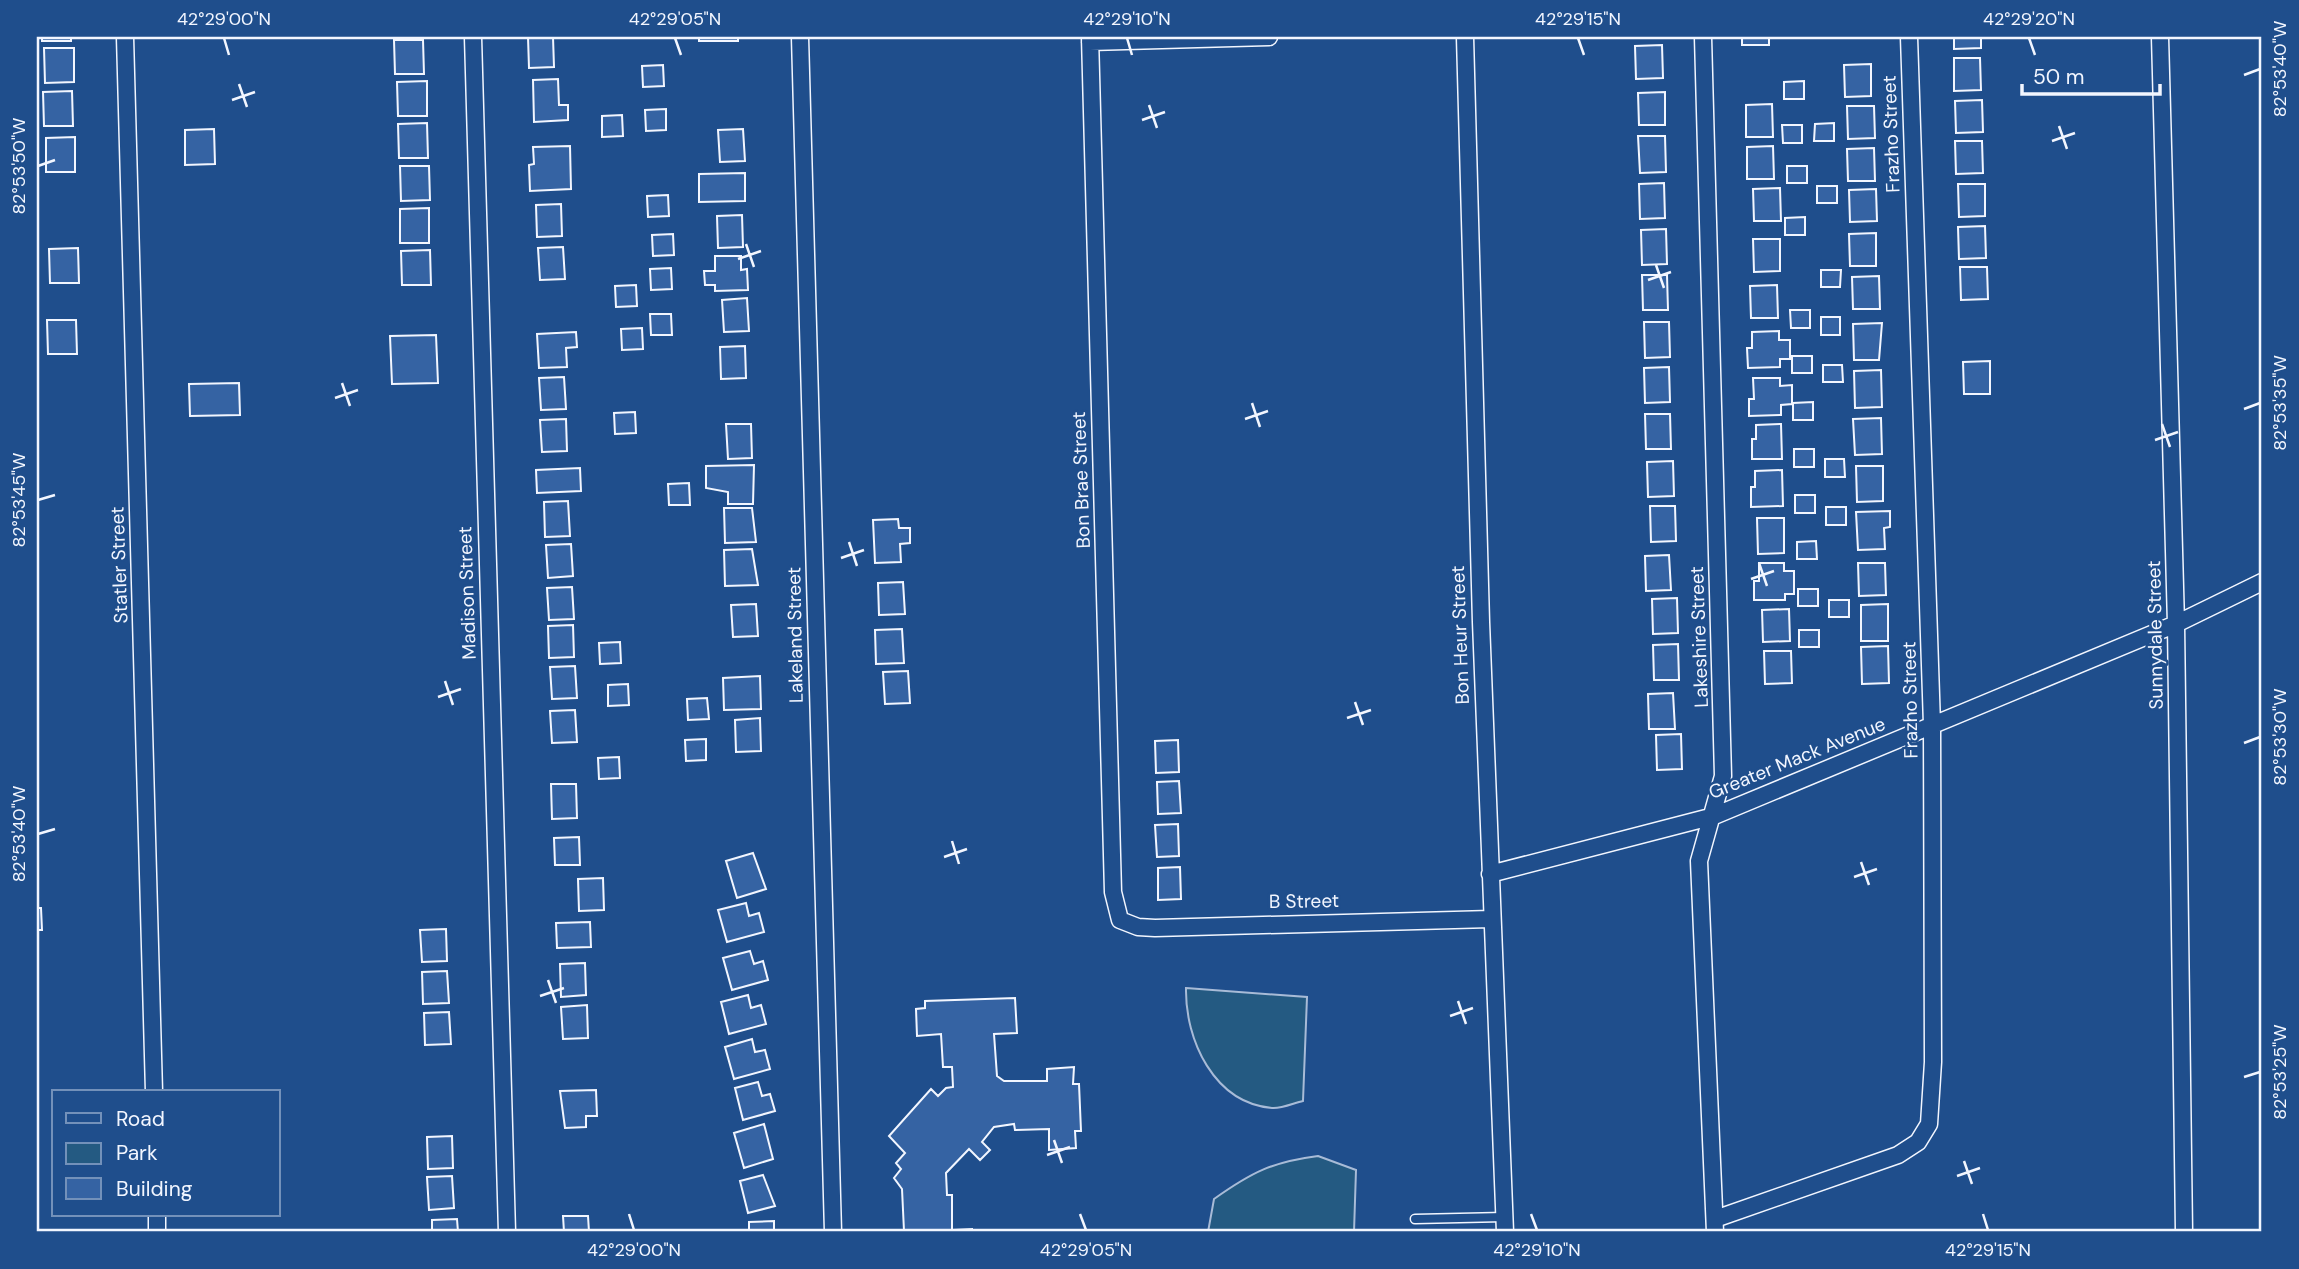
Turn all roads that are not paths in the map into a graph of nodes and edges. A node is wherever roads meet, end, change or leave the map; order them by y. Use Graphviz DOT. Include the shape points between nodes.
graph roads {
  1 [pos="125,37"];
  2 [pos="473,37"];
  3 [pos="800,37"];
  4 [pos="1269,37"];
  5 [pos="1465,37"];
  6 [pos="1703,37"];
  7 [pos="1909,37"];
  8 [pos="2160,37"];
  9 [pos="1090,39"];
  10 [pos="2262,582"];
  11 [pos="2176,624"];
  12 [pos="1932,725"];
  13 [pos="1714,816"];
  14 [pos="1490,874"];
  15 [pos="1491,919"];
  16 [pos="1120,920"];
  17 [pos="154,1090"];
  18 [pos="1415,1219"];
  19 [pos="1504,1224"];
  20 [pos="1715,1226"];
  21 [pos="507,1232"];
  22 [pos="833,1232"];
  23 [pos="2184,1232"];
  1 -- 17 [label="street, Statler Street"];
  2 -- 21 [label="street, Madison Street"];
  3 -- 22 [label="street, Lakeland Street"];
  4 -- 9 [label="street"];
  5 -- 14 [label="street, Bon Heur Street"];
  6 -- 13 [label="street, Lakeshire Street" via="1723,776"];
  7 -- 12 [label="street, Frazho Street"];
  8 -- 11 [label="street, Sunnydale Street"];
  9 -- 16 [label="street, Bon Brae Street" via="1113,892"];
  10 -- 11 [label="street, Greater Mack Avenue"];
  11 -- 12 [label="street, Greater Mack Avenue"];
  11 -- 23 [label="street, Sunnydale Street"];
  12 -- 13 [label="street, Greater Mack Avenue"];
  12 -- 20 [label="street, Frazho Street" via="1933,1062 1929,1124 1918,1142 1898,1155"];
  13 -- 14 [label="street, Greater Mack Avenue"];
  13 -- 20 [label="street, Lakeshire Street" via="1699,861"];
  14 -- 15 [label="street, Bon Heur Street"];
  15 -- 16 [label="street, B Street" via="1155,928 1138,928"];
  15 -- 19 [label="street, Bon Heur Street"];
  18 -- 19 [label="lane"];
}
